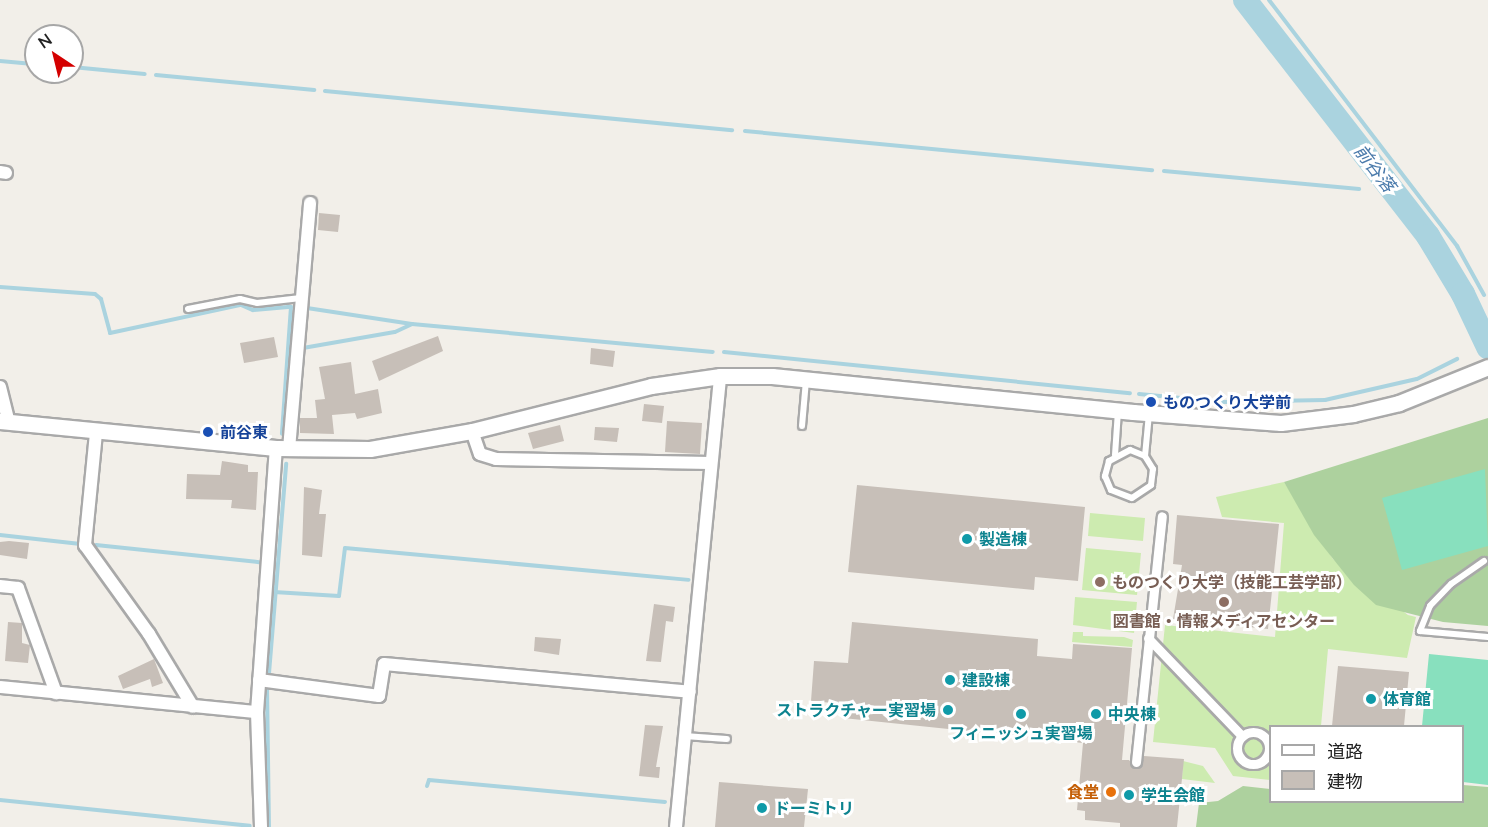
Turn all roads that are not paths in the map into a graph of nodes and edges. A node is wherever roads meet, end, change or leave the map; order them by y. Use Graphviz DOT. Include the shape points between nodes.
graph roads {
  1 [pos="310,203"];
  2 [pos="301,298"];
  3 [pos="188,309"];
  4 [pos="1486,368"];
  5 [pos="720,376"];
  6 [pos="806,380"];
  7 [pos="0,387"];
  8 [pos="1118,411"];
  9 [pos="1149,414"];
  10 [pos="4,421"];
  11 [pos="802,426"];
  12 [pos="472,431"];
  13 [pos="96,432"];
  14 [pos="282,449"];
  15 [pos="1115,455"];
  16 [pos="1145,456"];
  17 [pos="710,464"];
  18 [pos="1162,516"];
  19 [pos="1484,561"];
  20 [pos="0,586"];
  21 [pos="1488,637"];
  22 [pos="1148,638"];
  23 [pos="259,680"];
  24 [pos="0,687"];
  25 [pos="690,692"];
  26 [pos="56,693"];
  27 [pos="193,707"];
  28 [pos="257,712"];
  29 [pos="684,736"];
  30 [pos="1242,736"];
  31 [pos="727,739"];
  32 [pos="1136,762"];
  33 [pos="1267,762"];
  34 [pos="261,827"];
  35 [pos="676,827"];
  1 -- 2 [label="street"];
  2 -- 3 [label="lane" via="257,303 240,299"];
  2 -- 14 [label="street"];
  4 -- 9 [label="street" via="1399,403 1313,420 1250,423"];
  5 -- 6 [label="street"];
  5 -- 12 [label="street" via="651,386"];
  5 -- 17 [label="street"];
  6 -- 8 [label="street"];
  6 -- 11 [label="lane"];
  7 -- 10 [label="street"];
  8 -- 9 [label="street"];
  8 -- 15 [label="lane"];
  9 -- 16 [label="lane"];
  10 -- 13 [label="street"];
  12 -- 14 [label="street" via="370,449"];
  12 -- 17 [label="street" via="480,454 496,459"];
  13 -- 14 [label="street"];
  13 -- 27 [label="street" via="85,545 149,634"];
  14 -- 23 [label="street"];
  15 -- 16 [label="lane" via="1130,450"];
  15 -- 16 [label="lane" via="1106,468 1107,484 1124,498 1140,496 1151,485 1153,470"];
  17 -- 25 [label="street"];
  18 -- 22 [label="street"];
  19 -- 21 [label="lane" via="1451,584 1430,606 1420,631"];
  20 -- 26 [label="street" via="18,588"];
  22 -- 30 [label="street"];
  22 -- 32 [label="street"];
  23 -- 25 [label="street" via="379,696 384,664"];
  23 -- 28 [label="street"];
  24 -- 26 [label="street"];
  25 -- 29 [label="street"];
  26 -- 27 [label="street"];
  27 -- 28 [label="street"];
  28 -- 34 [label="street"];
  29 -- 31 [label="lane"];
  29 -- 35 [label="street"];
  30 -- 33 [label="street" via="1237,748 1241,758 1255,764"];
  30 -- 33 [label="street" via="1254,732 1264,735 1269,744"];
}
